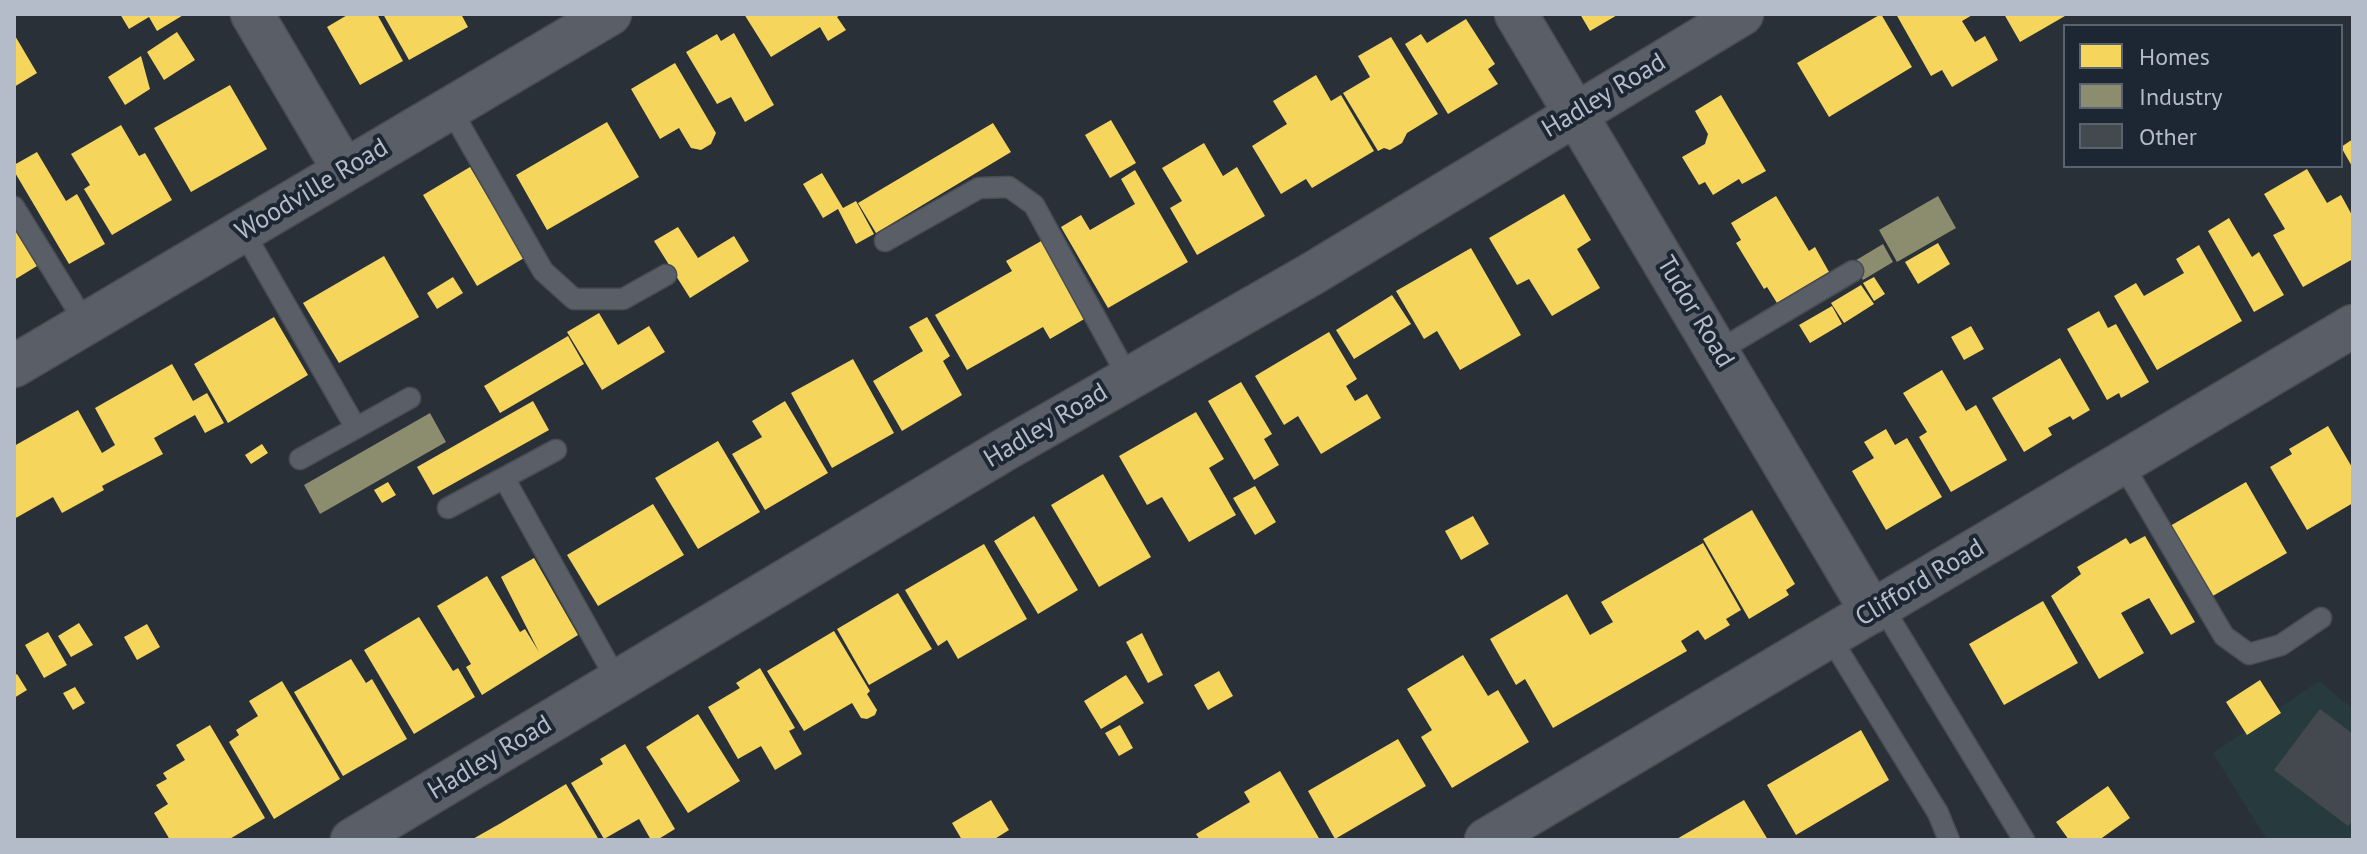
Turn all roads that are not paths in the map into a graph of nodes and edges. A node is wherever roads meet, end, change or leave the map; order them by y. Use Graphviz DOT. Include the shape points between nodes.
graph roads {
  1 [pos="252,14"];
  2 [pos="610,14"];
  3 [pos="1516,14"];
  4 [pos="1742,14"];
  5 [pos="450,108"];
  6 [pos="1576,113"];
  7 [pos="344,170"];
  8 [pos="14,207"];
  9 [pos="243,231"];
  10 [pos="885,241"];
  11 [pos="1853,271"];
  12 [pos="666,275"];
  13 [pos="86,324"];
  14 [pos="2353,326"];
  15 [pos="1718,351"];
  16 [pos="14,366"];
  17 [pos="1128,377"];
  18 [pos="410,398"];
  19 [pos="356,428"];
  20 [pos="556,450"];
  21 [pos="300,459"];
  22 [pos="2122,463"];
  23 [pos="504,478"];
  24 [pos="448,508"];
  25 [pos="1877,609"];
  26 [pos="2321,618"];
  27 [pos="1830,637"];
  28 [pos="618,682"];
  29 [pos="352,840"];
  30 [pos="1486,840"];
  31 [pos="1949,840"];
  32 [pos="2024,840"];
  1 -- 7 [label="street"];
  2 -- 5 [label="street, Woodville Road"];
  3 -- 6 [label="street, Tudor Road"];
  4 -- 6 [label="street, Hadley Road"];
  5 -- 7 [label="street, Woodville Road"];
  5 -- 12 [label="lane" via="543,271 574,299 623,299"];
  6 -- 15 [label="street, Tudor Road"];
  6 -- 17 [label="street, Hadley Road" via="1310,275"];
  7 -- 9 [label="street, Woodville Road"];
  8 -- 13 [label="lane"];
  9 -- 13 [label="street, Woodville Road"];
  9 -- 19 [label="lane"];
  10 -- 17 [label="lane" via="979,188 1009,187 1034,205"];
  11 -- 15 [label="lane"];
  13 -- 16 [label="street, Woodville Road"];
  14 -- 22 [label="street, Clifford Road"];
  15 -- 25 [label="street, Tudor Road"];
  17 -- 28 [label="street, Hadley Road"];
  18 -- 19 [label="lane"];
  19 -- 21 [label="lane"];
  20 -- 23 [label="lane"];
  22 -- 25 [label="street, Clifford Road"];
  22 -- 26 [label="lane" via="2224,636 2249,654 2281,645"];
  23 -- 24 [label="lane"];
  23 -- 28 [label="lane"];
  25 -- 27 [label="street, Clifford Road"];
  25 -- 32 [label="lane"];
  27 -- 30 [label="street, Clifford Road"];
  27 -- 31 [label="lane" via="1938,813"];
  28 -- 29 [label="street, Hadley Road"];
}
